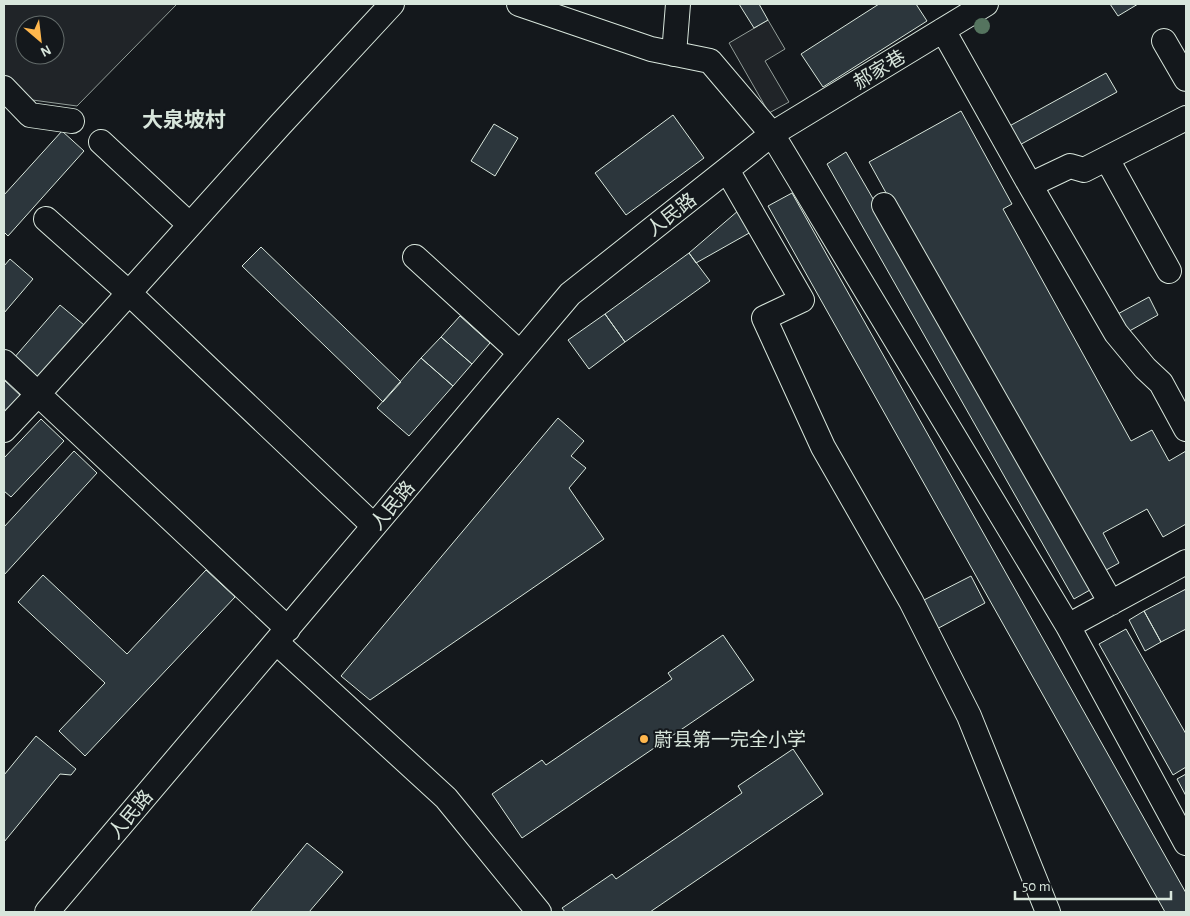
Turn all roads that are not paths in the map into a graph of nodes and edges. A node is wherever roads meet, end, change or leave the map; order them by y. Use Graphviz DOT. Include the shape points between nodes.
graph roads {
  1 [pos="392,4"];
  2 [pos="519,4"];
  3 [pos="678,4"];
  4 [pos="986,4"];
  5 [pos="943,30"];
  6 [pos="1164,41"];
  7 [pos="674,54"];
  8 [pos="1186,79"];
  9 [pos="4,88"];
  10 [pos="1186,118"];
  11 [pos="72,121"];
  12 [pos="772,134"];
  13 [pos="101,142"];
  14 [pos="1107,159"];
  15 [pos="727,170"];
  16 [pos="1030,185"];
  17 [pos="884,205"];
  18 [pos="46,219"];
  19 [pos="190,226"];
  20 [pos="415,257"];
  21 [pos="1170,271"];
  22 [pos="129,293"];
  23 [pos="520,353"];
  24 [pos="4,362"];
  25 [pos="38,394"];
  26 [pos="1186,429"];
  27 [pos="4,430"];
  28 [pos="374,526"];
  29 [pos="1186,562"];
  30 [pos="1111,603"];
  31 [pos="1068,626"];
  32 [pos="282,636"];
  33 [pos="1186,843"];
  34 [pos="47,912"];
  35 [pos="539,912"];
  36 [pos="1048,912"];
  1 -- 19 [label="street"];
  2 -- 7 [label="street"];
  3 -- 7 [label="street"];
  4 -- 5 [label="street, 郝家巷"];
  5 -- 12 [label="street, 郝家巷"];
  5 -- 16 [label="street"];
  6 -- 8 [label="street"];
  7 -- 12 [label="street" via="710,61"];
  9 -- 11 [label="street" via="30,115"];
  10 -- 14 [label="street"];
  12 -- 15 [label="street, 人民路"];
  12 -- 31 [label="street"];
  13 -- 19 [label="street"];
  14 -- 16 [label="street" via="1084,170 1070,166"];
  14 -- 21 [label="street"];
  15 -- 23 [label="street, 人民路" via="570,294"];
  15 -- 36 [label="street" via="802,300 764,318 823,447 911,601 969,716"];
  16 -- 26 [label="street" via="1116,332 1161,383"];
  17 -- 30 [label="street"];
  18 -- 22 [label="street"];
  19 -- 22 [label="street"];
  20 -- 23 [label="street"];
  22 -- 25 [label="street"];
  22 -- 28 [label="street"];
  23 -- 28 [label="street, 人民路"];
  24 -- 25 [label="street"];
  25 -- 27 [label="street"];
  25 -- 32 [label="street"];
  28 -- 32 [label="street, 人民路"];
  29 -- 30 [label="street"];
  30 -- 31 [label="street"];
  31 -- 33 [label="street"];
  32 -- 34 [label="street, 人民路"];
  32 -- 35 [label="street" via="446,798"];
}
